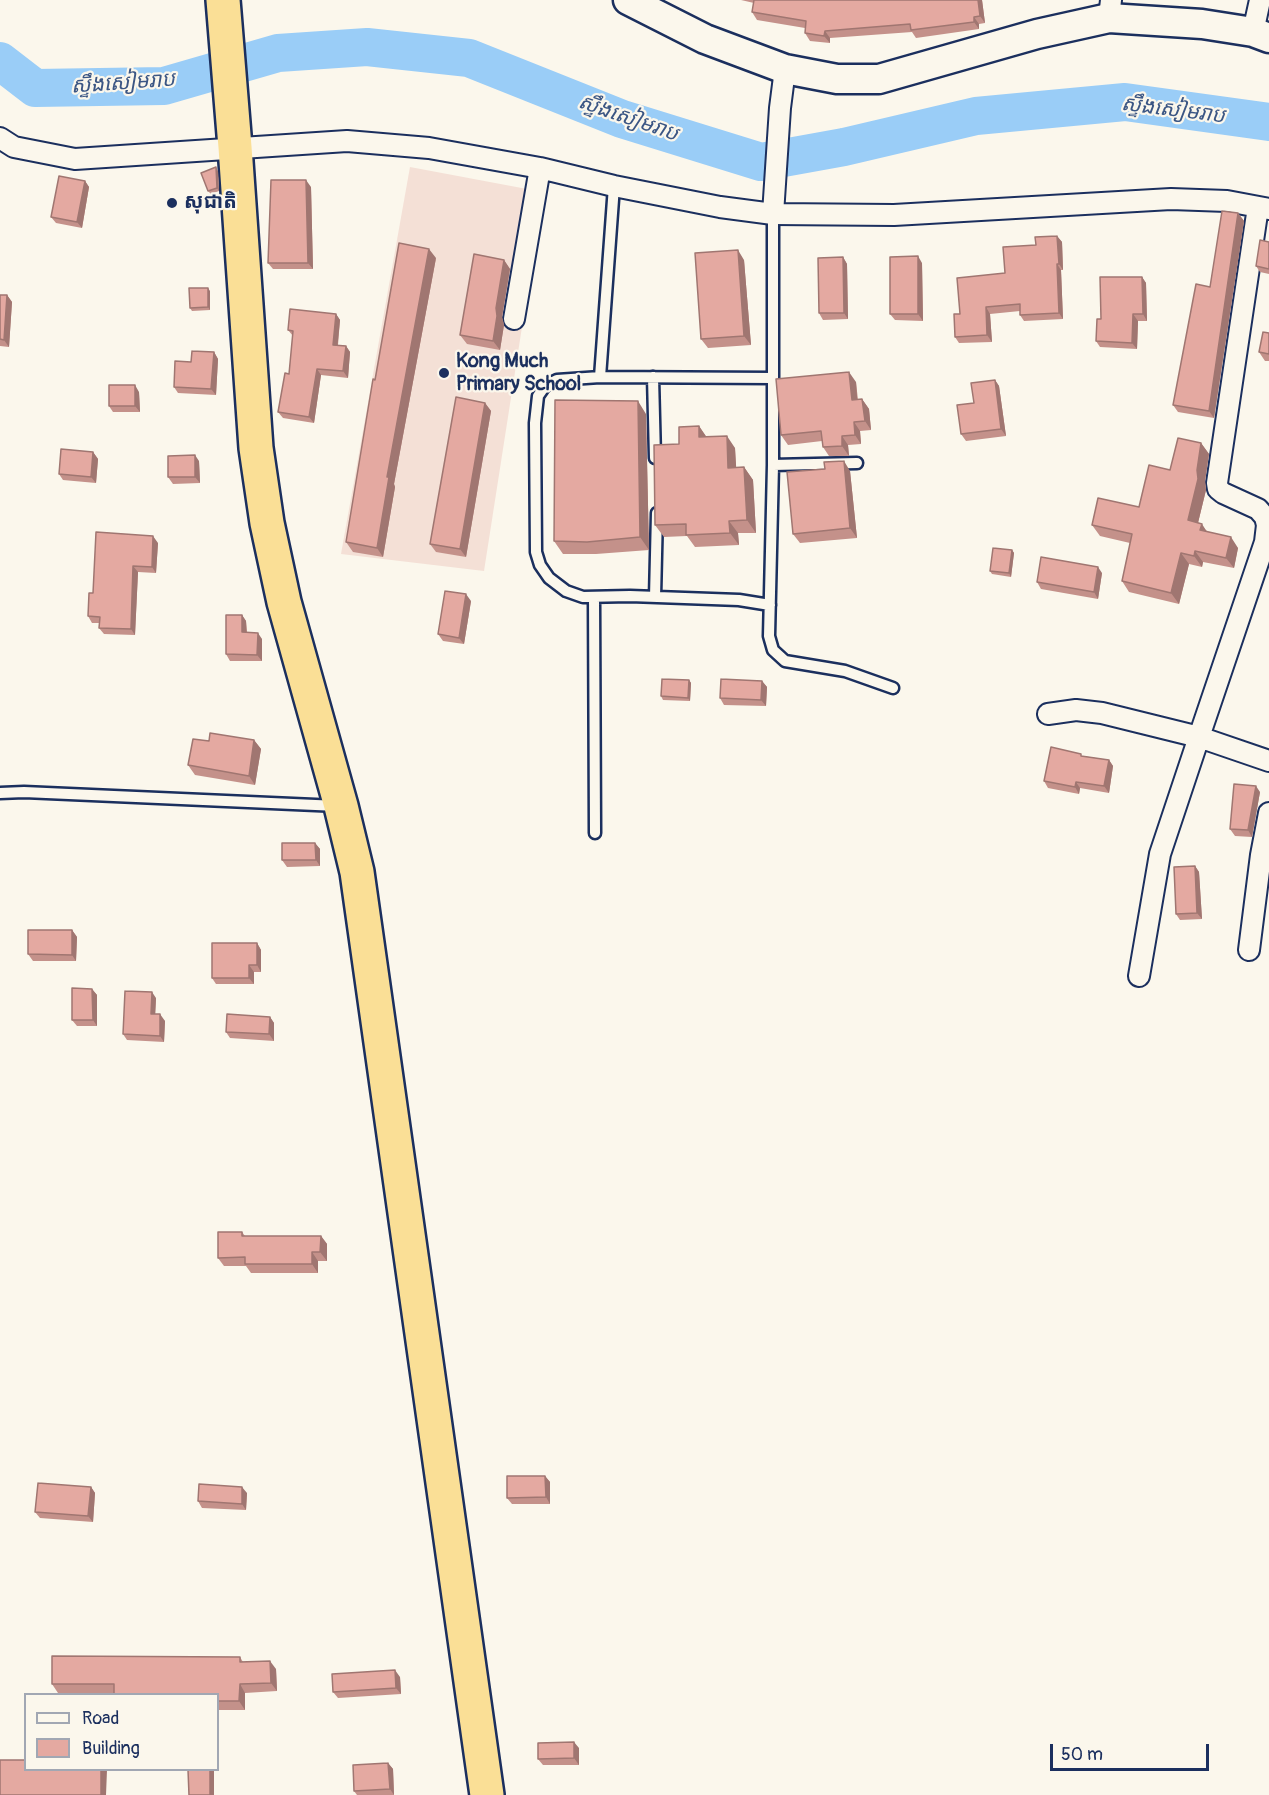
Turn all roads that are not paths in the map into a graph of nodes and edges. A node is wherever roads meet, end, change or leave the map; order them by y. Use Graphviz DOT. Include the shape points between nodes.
graph roads {
  1 [pos="628,0"];
  2 [pos="1260,0"];
  3 [pos="223,4"];
  4 [pos="1110,9"];
  5 [pos="1261,35"];
  6 [pos="785,69"];
  7 [pos="0,138"];
  8 [pos="235,147"];
  9 [pos="540,168"];
  10 [pos="614,186"];
  11 [pos="773,207"];
  12 [pos="1264,208"];
  13 [pos="514,319"];
  14 [pos="600,377"];
  15 [pos="653,377"];
  16 [pos="773,378"];
  17 [pos="857,463"];
  18 [pos="772,465"];
  19 [pos="656,468"];
  20 [pos="657,502"];
  21 [pos="594,597"];
  22 [pos="655,597"];
  23 [pos="770,605"];
  24 [pos="893,688"];
  25 [pos="1048,714"];
  26 [pos="1199,737"];
  27 [pos="1269,761"];
  28 [pos="0,793"];
  29 [pos="341,806"];
  30 [pos="1269,813"];
  31 [pos="595,833"];
  32 [pos="1249,950"];
  33 [pos="1139,976"];
  34 [pos="487,1795"];
  1 -- 6 [label="street" via="705,39"];
  2 -- 5 [label="street"];
  3 -- 8 [label="highway"];
  4 -- 5 [label="street"];
  4 -- 6 [label="street" via="879,79 837,79"];
  6 -- 11 [label="street"];
  7 -- 8 [label="street" via="14,147 75,159"];
  8 -- 9 [label="street" via="347,141 429,148"];
  8 -- 29 [label="highway" via="256,448 267,524 284,602"];
  9 -- 10 [label="street"];
  9 -- 13 [label="street"];
  10 -- 11 [label="street" via="720,207"];
  10 -- 14 [label="lane"];
  11 -- 12 [label="street" via="894,215 1171,199 1227,201"];
  11 -- 16 [label="lane"];
  12 -- 26 [label="street" via="1217,483 1223,493 1258,509 1265,517 1265,542"];
  14 -- 15 [label="lane"];
  14 -- 21 [label="lane" via="557,380 545,386 538,396 535,423 534,530 540,565 566,591"];
  15 -- 16 [label="lane"];
  15 -- 19 [label="lane"];
  16 -- 18 [label="lane"];
  17 -- 18 [label="lane"];
  18 -- 23 [label="lane"];
  20 -- 22 [label="lane"];
  21 -- 22 [label="lane"];
  21 -- 31 [label="lane"];
  22 -- 23 [label="lane"];
  23 -- 24 [label="lane" via="769,636 780,658 845,671"];
  25 -- 26 [label="street" via="1076,710 1102,713"];
  26 -- 27 [label="street"];
  26 -- 33 [label="street" via="1160,854"];
  28 -- 29 [label="lane"];
  29 -- 34 [label="highway" via="357,872"];
  30 -- 32 [label="street"];
}
